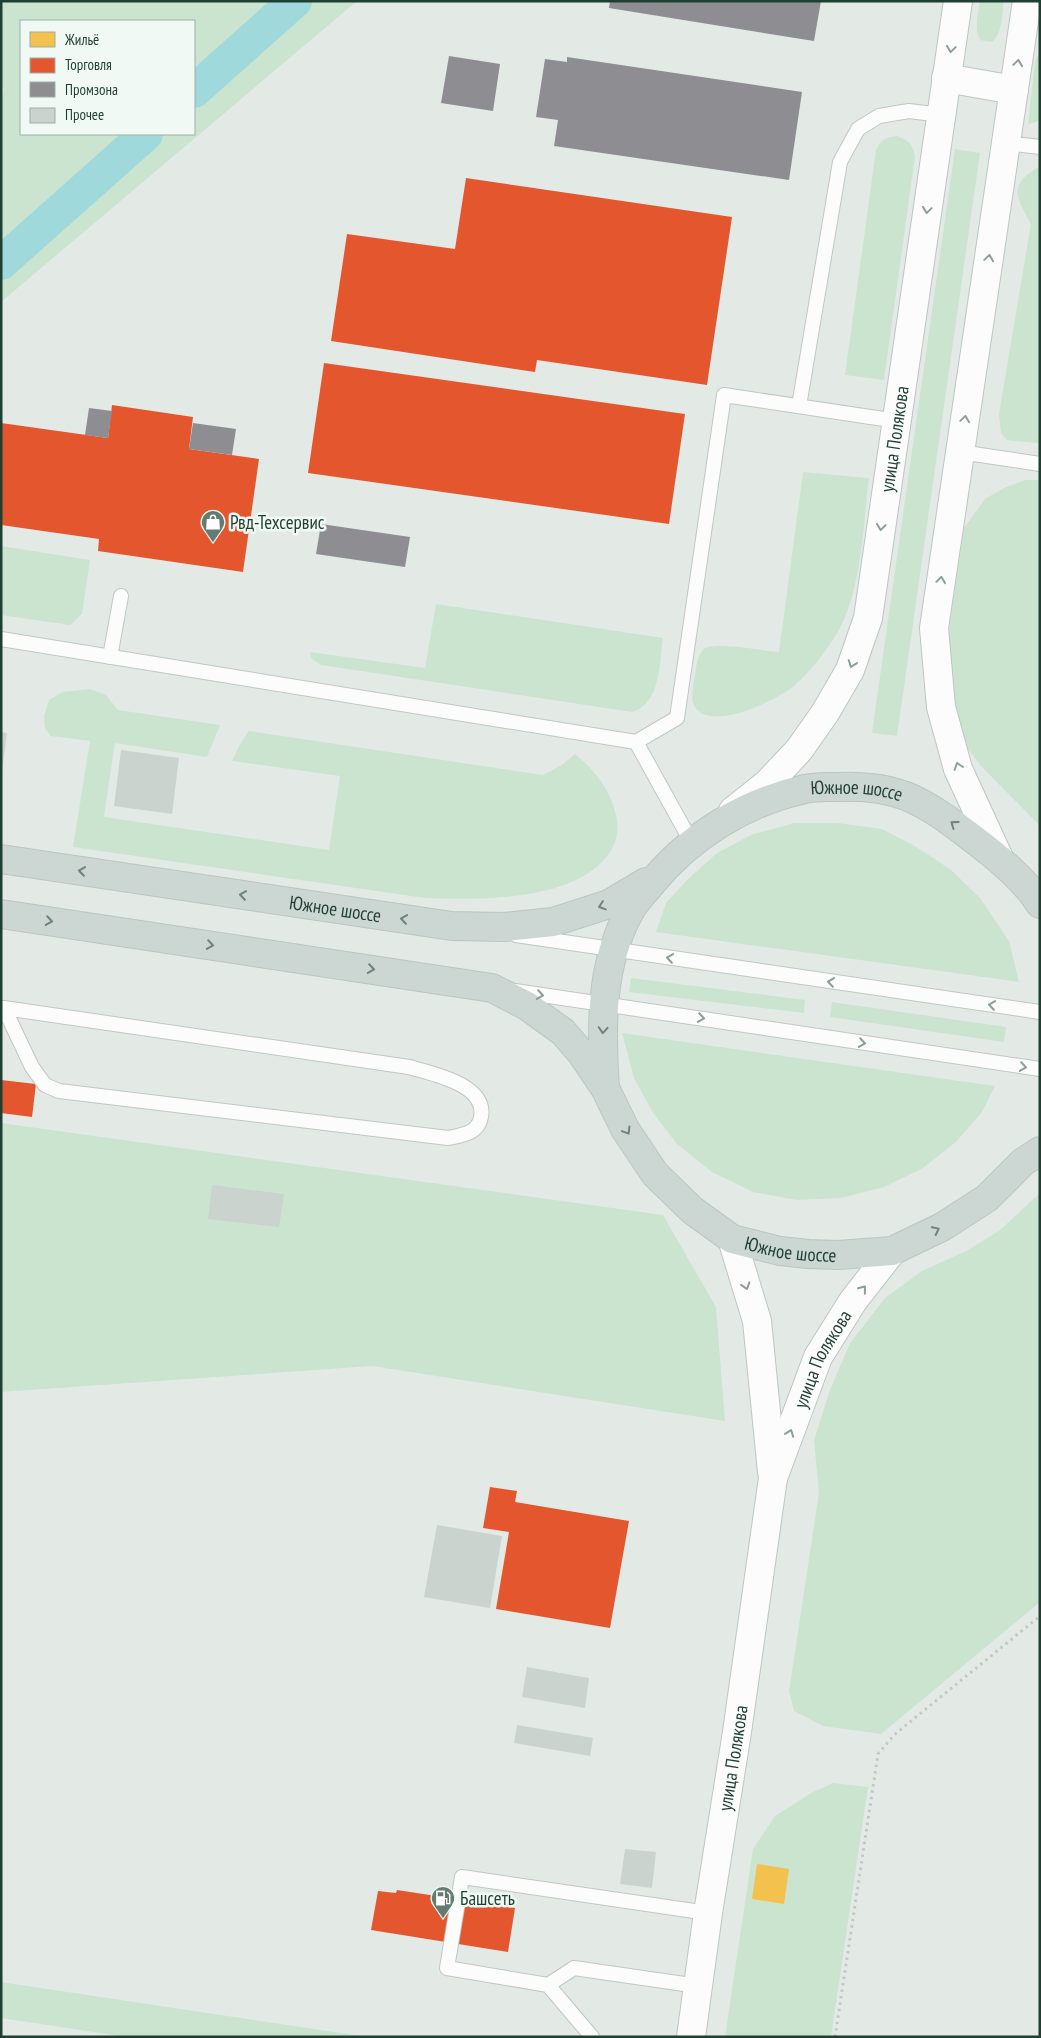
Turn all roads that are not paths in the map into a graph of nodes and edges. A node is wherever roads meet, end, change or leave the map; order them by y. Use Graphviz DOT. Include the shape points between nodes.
graph roads {
  1 [pos="958,1"];
  2 [pos="1027,1"];
  3 [pos="1031,36"];
  4 [pos="946,78"];
  5 [pos="1014,90"];
  6 [pos="941,114"];
  7 [pos="1006,143"];
  8 [pos="1040,147"];
  9 [pos="799,406"];
  10 [pos="897,421"];
  11 [pos="960,452"];
  12 [pos="1040,464"];
  13 [pos="121,596"];
  14 [pos="1,639"];
  15 [pos="110,657"];
  16 [pos="636,742"];
  17 [pos="717,825"];
  18 [pos="692,843"];
  19 [pos="999,858"];
  20 [pos="1,859"];
  21 [pos="660,874"];
  22 [pos="1040,904"];
  23 [pos="1,914"];
  24 [pos="452,926"];
  25 [pos="613,950"];
  26 [pos="492,988"];
  27 [pos="604,1004"];
  28 [pos="2,1008"];
  29 [pos="1040,1012"];
  30 [pos="1040,1069"];
  31 [pos="605,1088"];
  32 [pos="1040,1129"];
  33 [pos="1031,1156"];
  34 [pos="732,1239"];
  35 [pos="892,1252"];
  36 [pos="773,1478"];
  37 [pos="708,1913"];
  38 [pos="548,1985"];
  39 [pos="698,1986"];
  40 [pos="592,2037"];
  41 [pos="691,2037"];
  1 -- 4 [label="main road, улица Полякова, one-way"];
  2 -- 3 [label="main road"];
  5 -- 3 [label="main road, one-way"];
  4 -- 5 [label="main road"];
  4 -- 6 [label="main road, улица Полякова"];
  5 -- 7 [label="main road"];
  6 -- 9 [label="lane" via="909,111 879,116 858,129 840,162"];
  6 -- 10 [label="main road, улица Полякова, one-way"];
  7 -- 8 [label="lane"];
  11 -- 7 [label="main road, one-way"];
  9 -- 10 [label="lane"];
  9 -- 16 [label="lane" via="724,395 677,718"];
  10 -- 17 [label="main road, улица Полякова, one-way" via="868,618 850,670 799,750 767,784"];
  11 -- 12 [label="lane"];
  19 -- 11 [label="main road, one-way" via="958,768 942,707 934,628"];
  13 -- 15 [label="lane"];
  14 -- 15 [label="lane"];
  15 -- 16 [label="lane"];
  16 -- 18 [label="lane"];
  17 -- 18 [label="main road, Южное шоссе"];
  19 -- 17 [label="main road, Южное шоссе, one-way" via="948,819 906,796 859,786 807,788 763,801"];
  18 -- 21 [label="main road, Южное шоссе"];
  19 -- 22 [label="main road, Южное шоссе"];
  24 -- 20 [label="main road, Южное шоссе, one-way"];
  21 -- 24 [label="main road, Южное шоссе, one-way" via="609,904 553,922 504,928"];
  21 -- 25 [label="main road, Южное шоссе" via="630,910"];
  23 -- 26 [label="main road, Южное шоссе, one-way"];
  24 -- 25 [label="lane"];
  25 -- 27 [label="main road, Южное шоссе"];
  29 -- 25 [label="lane, one-way"];
  26 -- 27 [label="lane, one-way"];
  26 -- 31 [label="main road, Южное шоссе" via="527,1006 563,1032"];
  27 -- 30 [label="lane, one-way"];
  27 -- 31 [label="main road, Южное шоссе, one-way"];
  28 -- 28 [label="lane" via="409,1067 472,1091 481,1103 481,1118 477,1128 448,1138 60,1091 46,1085 32,1067"];
  31 -- 34 [label="main road, Южное шоссе, one-way" via="625,1129 655,1174 692,1210"];
  32 -- 33 [label="main road, Южное шоссе"];
  35 -- 33 [label="main road, Южное шоссе, one-way" via="942,1227 987,1198"];
  34 -- 35 [label="main road, Южное шоссе" via="808,1254"];
  34 -- 36 [label="main road, улица Полякова, one-way" via="757,1321"];
  36 -- 35 [label="main road, улица Полякова, one-way" via="818,1357 853,1301"];
  36 -- 37 [label="main road, улица Полякова"];
  37 -- 38 [label="lane" via="462,1877 447,1968"];
  37 -- 39 [label="main road, улица Полякова"];
  38 -- 39 [label="lane" via="574,1968"];
  38 -- 40 [label="lane"];
  39 -- 41 [label="main road, улица Полякова"];
}
